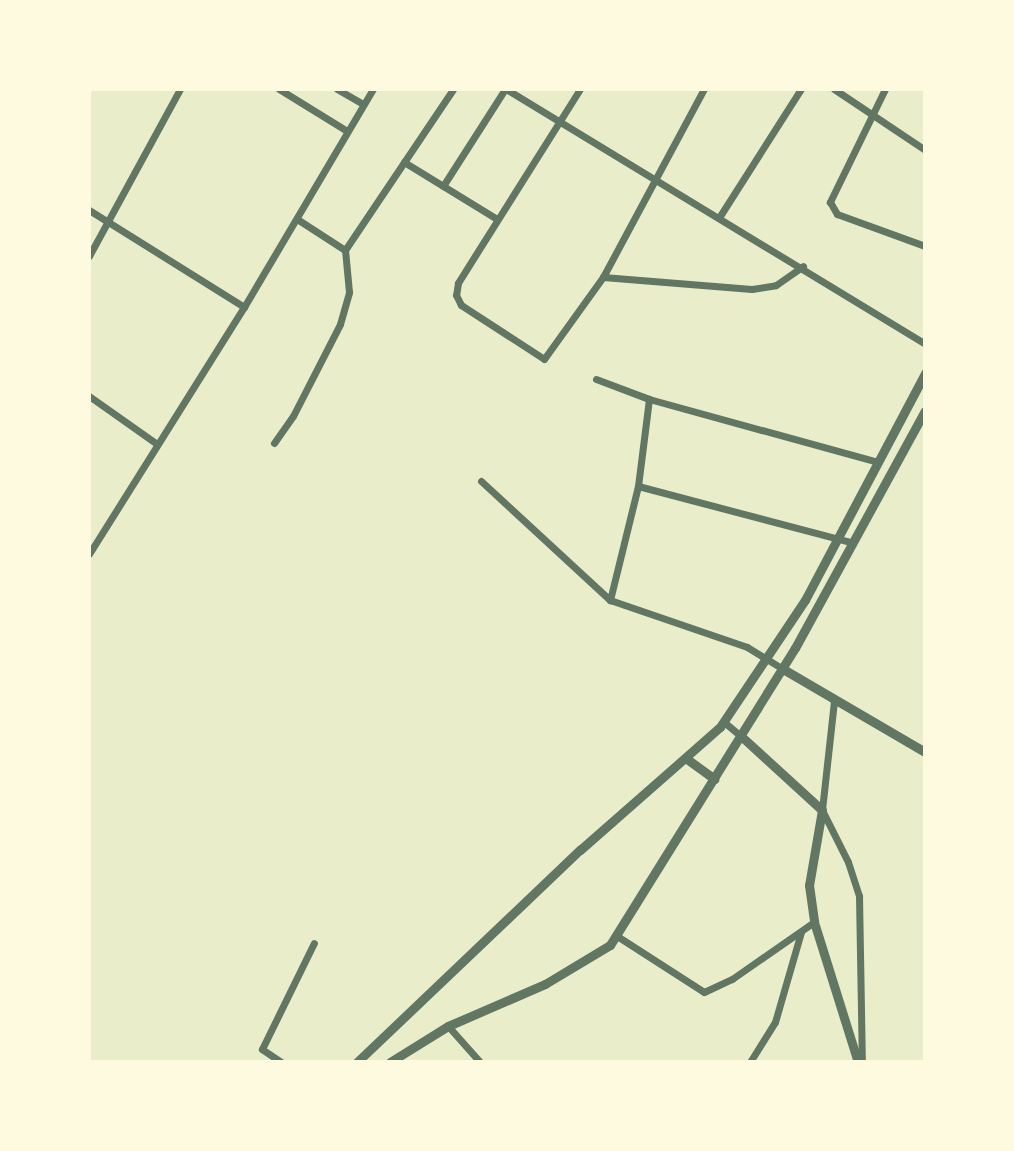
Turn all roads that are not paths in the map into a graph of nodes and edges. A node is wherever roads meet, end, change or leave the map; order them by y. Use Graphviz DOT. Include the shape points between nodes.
graph roads {
  1 [pos="180,89"];
  2 [pos="279,89"];
  3 [pos="337,89"];
  4 [pos="373,89"];
  5 [pos="453,89"];
  6 [pos="505,89"];
  7 [pos="580,89"];
  8 [pos="704,89"];
  9 [pos="801,89"];
  10 [pos="834,89"];
  11 [pos="885,89"];
  12 [pos="363,104"];
  13 [pos="871,113"];
  14 [pos="560,120"];
  15 [pos="347,131"];
  16 [pos="925,150"];
  17 [pos="404,162"];
  18 [pos="653,176"];
  19 [pos="443,186"];
  20 [pos="89,211"];
  21 [pos="720,216"];
  22 [pos="297,219"];
  23 [pos="497,219"];
  24 [pos="108,222"];
  25 [pos="925,246"];
  26 [pos="345,250"];
  27 [pos="89,256"];
  28 [pos="803,266"];
  29 [pos="603,277"];
  30 [pos="244,307"];
  31 [pos="925,344"];
  32 [pos="925,373"];
  33 [pos="596,379"];
  34 [pos="89,396"];
  35 [pos="649,400"];
  36 [pos="925,411"];
  37 [pos="892,437"];
  38 [pos="274,443"];
  39 [pos="157,444"];
  40 [pos="907,444"];
  41 [pos="878,463"];
  42 [pos="481,481"];
  43 [pos="638,486"];
  44 [pos="837,539"];
  45 [pos="853,543"];
  46 [pos="89,554"];
  47 [pos="610,600"];
  48 [pos="805,600"];
  49 [pos="818,607"];
  50 [pos="768,657"];
  51 [pos="783,669"];
  52 [pos="834,701"];
  53 [pos="724,722"];
  54 [pos="742,737"];
  55 [pos="925,752"];
  56 [pos="687,759"];
  57 [pos="715,779"];
  58 [pos="822,810"];
  59 [pos="814,922"];
  60 [pos="801,931"];
  61 [pos="617,936"];
  62 [pos="314,943"];
  63 [pos="448,1026"];
  64 [pos="281,1062"];
  65 [pos="357,1062"];
  66 [pos="390,1062"];
  67 [pos="480,1062"];
  68 [pos="750,1062"];
  69 [pos="860,1062"];
  1 -- 24 [label="street"];
  2 -- 15 [label="street"];
  3 -- 12 [label="street"];
  4 -- 12 [label="street"];
  5 -- 17 [label="street"];
  6 -- 14 [label="street"];
  6 -- 19 [label="street"];
  7 -- 14 [label="street"];
  8 -- 18 [label="street"];
  9 -- 21 [label="street"];
  10 -- 13 [label="street"];
  11 -- 13 [label="street"];
  12 -- 15 [label="street"];
  13 -- 16 [label="street"];
  13 -- 25 [label="street" via="830,202 832,208 837,214"];
  14 -- 18 [label="street"];
  14 -- 23 [label="street"];
  15 -- 22 [label="street"];
  17 -- 19 [label="street"];
  17 -- 26 [label="street"];
  18 -- 21 [label="street"];
  18 -- 29 [label="street"];
  19 -- 23 [label="street"];
  20 -- 24 [label="street"];
  21 -- 28 [label="street"];
  22 -- 26 [label="street"];
  22 -- 30 [label="street"];
  23 -- 29 [label="street" via="456,295 461,304 544,359"];
  24 -- 27 [label="street"];
  24 -- 30 [label="street"];
  26 -- 38 [label="street" via="349,292 340,324"];
  28 -- 29 [label="street" via="776,285 752,289"];
  28 -- 31 [label="street"];
  30 -- 39 [label="street"];
  32 -- 37 [label="street"];
  33 -- 35 [label="street"];
  34 -- 39 [label="street"];
  35 -- 41 [label="street"];
  35 -- 43 [label="street"];
  36 -- 40 [label="street"];
  37 -- 40 [label="street"];
  37 -- 41 [label="street"];
  39 -- 46 [label="street"];
  40 -- 45 [label="street"];
  41 -- 44 [label="street"];
  42 -- 47 [label="street"];
  43 -- 44 [label="street"];
  43 -- 47 [label="street"];
  44 -- 45 [label="street"];
  44 -- 48 [label="street"];
  45 -- 49 [label="street"];
  47 -- 50 [label="street"];
  48 -- 49 [label="street"];
  48 -- 50 [label="street"];
  49 -- 51 [label="street"];
  50 -- 51 [label="street"];
  50 -- 53 [label="street"];
  51 -- 52 [label="street"];
  51 -- 54 [label="street"];
  52 -- 55 [label="street"];
  52 -- 58 [label="street"];
  53 -- 54 [label="street"];
  53 -- 56 [label="street"];
  54 -- 57 [label="street"];
  54 -- 58 [label="street"];
  56 -- 57 [label="street"];
  56 -- 65 [label="street" via="580,850"];
  57 -- 61 [label="street"];
  58 -- 59 [label="street" via="809,885"];
  58 -- 69 [label="street" via="859,896"];
  59 -- 60 [label="street"];
  59 -- 69 [label="street"];
  60 -- 61 [label="street" via="732,979 704,992"];
  60 -- 68 [label="street" via="775,1022"];
  61 -- 63 [label="street" via="545,984"];
  62 -- 64 [label="street" via="262,1049"];
  63 -- 66 [label="street"];
  63 -- 67 [label="street"];
}
